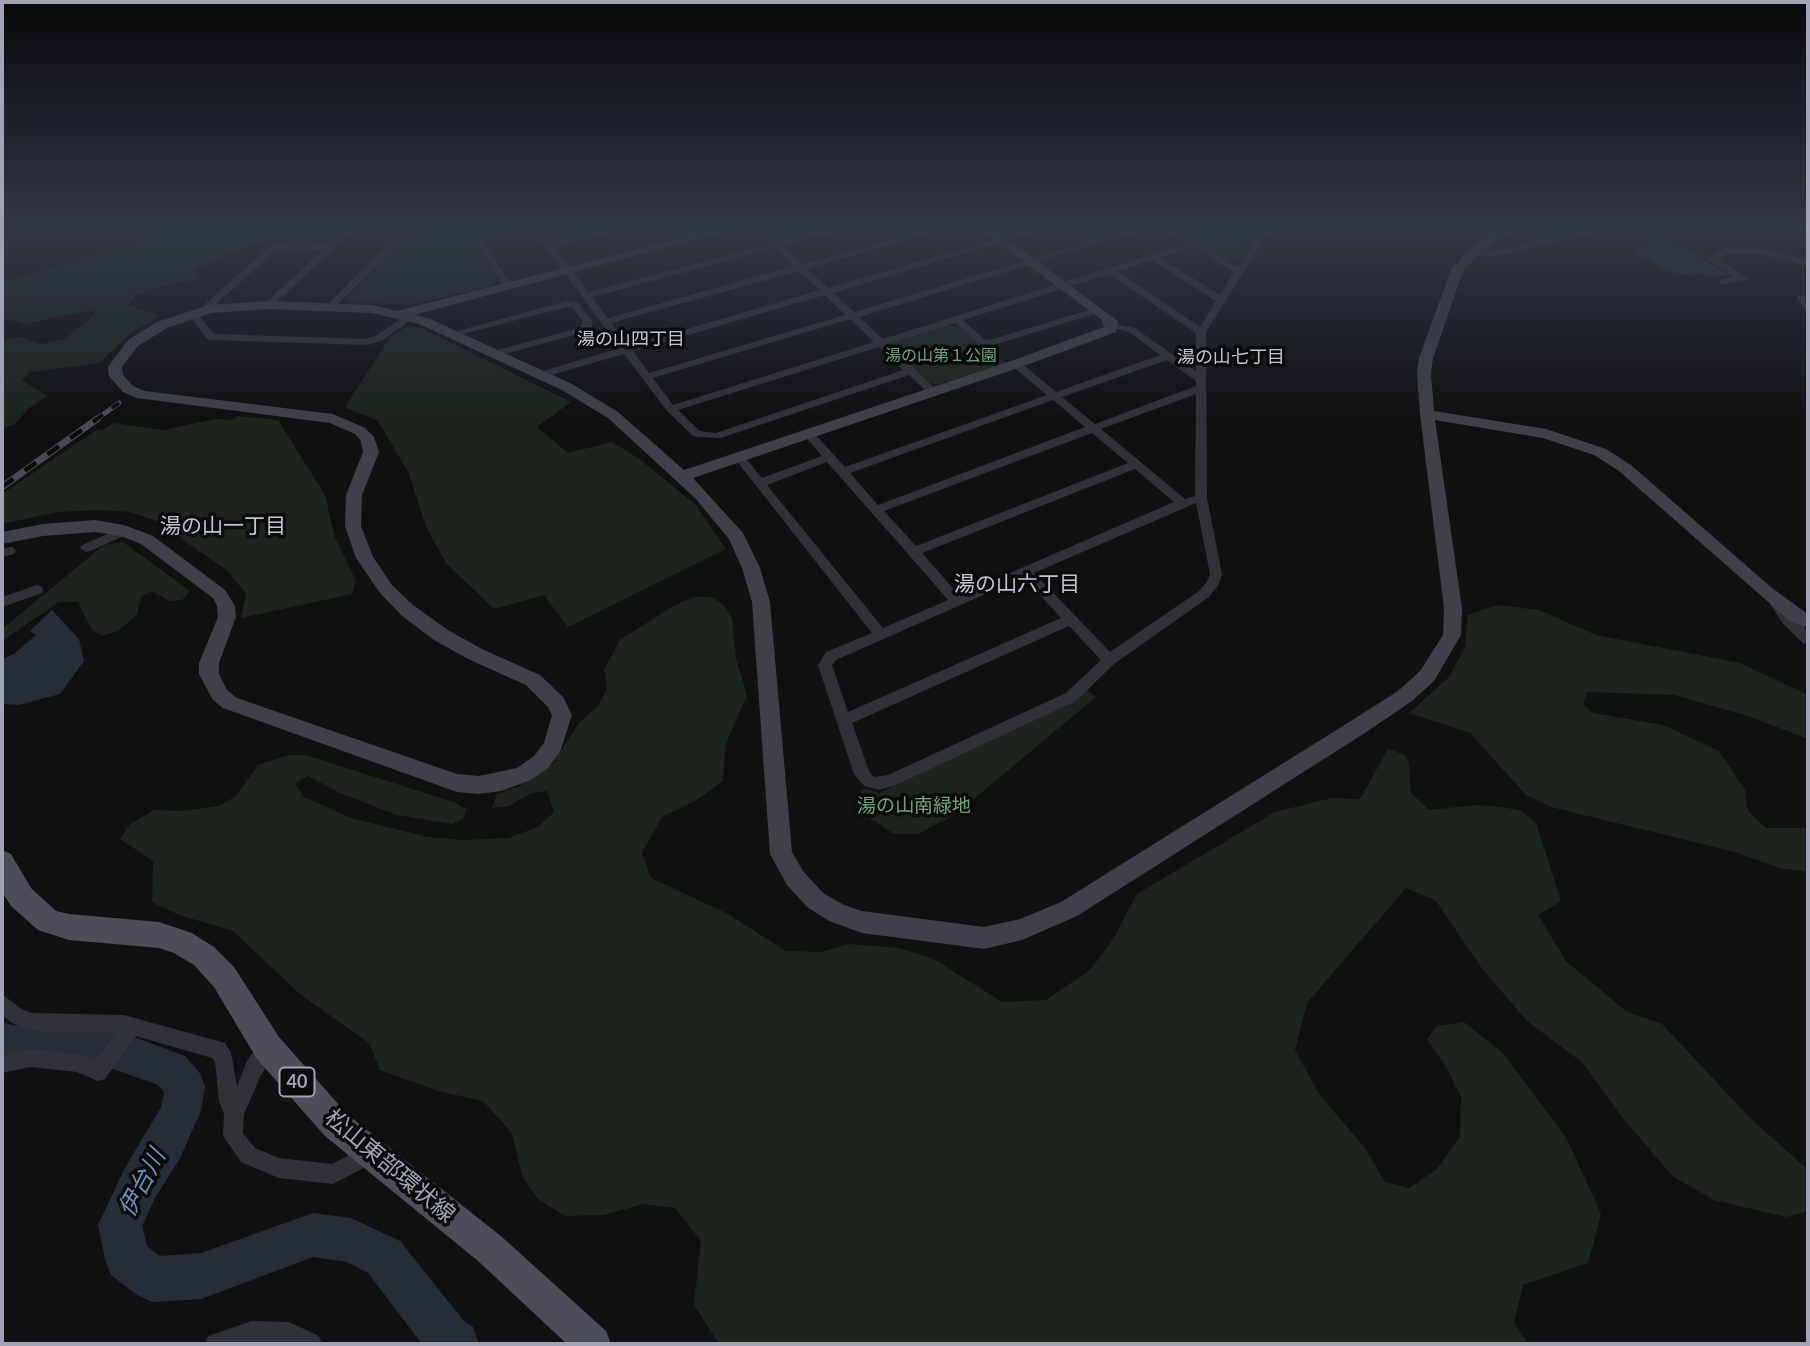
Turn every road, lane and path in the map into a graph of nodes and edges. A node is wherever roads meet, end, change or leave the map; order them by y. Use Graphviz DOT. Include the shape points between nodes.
graph roads {
  1 [pos="223,293"];
  2 [pos="281,293"];
  3 [pos="345,293"];
  4 [pos="484,293"];
  5 [pos="595,293"];
  6 [pos="710,293"];
  7 [pos="819,293"];
  8 [pos="827,293"];
  9 [pos="930,293"];
  10 [pos="1038,293"];
  11 [pos="1075,293"];
  12 [pos="1143,293"];
  13 [pos="1209,293"];
  14 [pos="1227,293"];
  15 [pos="1447,293"];
  16 [pos="587,295"];
  17 [pos="1801,298"];
  18 [pos="1222,301"];
  19 [pos="268,305"];
  20 [pos="331,307"];
  21 [pos="1808,307"];
  22 [pos="1098,310"];
  23 [pos="201,311"];
  24 [pos="405,315"];
  25 [pos="851,317"];
  26 [pos="955,318"];
  27 [pos="607,321"];
  28 [pos="1112,325"];
  29 [pos="1201,332"];
  30 [pos="450,334"];
  31 [pos="879,344"];
  32 [pos="625,349"];
  33 [pos="494,354"];
  34 [pos="1167,356"];
  35 [pos="1016,364"];
  36 [pos="909,372"];
  37 [pos="540,375"];
  38 [pos="648,377"];
  39 [pos="1201,383"];
  40 [pos="933,393"];
  41 [pos="1054,396"];
  42 [pos="671,409"];
  43 [pos="1427,414"];
  44 [pos="1093,429"];
  45 [pos="810,434"];
  46 [pos="739,457"];
  47 [pos="830,457"];
  48 [pos="1136,464"];
  49 [pos="843,472"];
  50 [pos="681,476"];
  51 [pos="761,483"];
  52 [pos="1201,498"];
  53 [pos="1183,503"];
  54 [pos="876,510"];
  55 [pos="124,531"];
  56 [pos="5,547"];
  57 [pos="86,548"];
  58 [pos="913,552"];
  59 [pos="1025,571"];
  60 [pos="37,590"];
  61 [pos="1773,597"];
  62 [pos="956,600"];
  63 [pos="2,602"];
  64 [pos="1069,620"];
  65 [pos="1808,621"];
  66 [pos="880,634"];
  67 [pos="1808,639"];
  68 [pos="1109,660"];
  69 [pos="845,720"];
  70 [pos="2,862"];
  71 [pos="3,1004"];
  72 [pos="130,1029"];
  73 [pos="268,1048"];
  74 [pos="2,1064"];
  75 [pos="234,1114"];
  76 [pos="370,1154"];
  77 [pos="216,1344"];
  78 [pos="311,1344"];
  79 [pos="593,1344"];
  1 -- 23 [label="street"];
  2 -- 19 [label="street"];
  3 -- 20 [label="street"];
  4 -- 24 [label="street"];
  5 -- 16 [label="street"];
  6 -- 27 [label="street"];
  7 -- 32 [label="street"];
  8 -- 25 [label="street"];
  9 -- 25 [label="street"];
  10 -- 26 [label="street"];
  11 -- 22 [label="street"];
  12 -- 29 [label="street"];
  13 -- 18 [label="street"];
  14 -- 18 [label="street"];
  15 -- 43 [label="street" via="1426,358"];
  16 -- 27 [label="street"];
  17 -- 21 [label="street"];
  18 -- 29 [label="street"];
  19 -- 20 [label="street"];
  19 -- 23 [label="street"];
  20 -- 24 [label="street"];
  22 -- 26 [label="street" via="990,344"];
  22 -- 28 [label="street"];
  23 -- 24 [label="street" via="211,337 367,342 379,338"];
  23 -- 55 [label="street" via="162,325 132,343 115,367 121,383 142,395 333,419 360,431 369,440 371,452 351,511 365,558 407,610 452,641 533,680 546,691 562,715 553,746 524,774 479,785 457,783 230,703 209,674 227,617 219,594 147,540"];
  24 -- 30 [label="street"];
  25 -- 31 [label="street"];
  25 -- 38 [label="street"];
  26 -- 31 [label="street"];
  27 -- 32 [label="street"];
  28 -- 34 [label="street" via="1132,330"];
  28 -- 35 [label="street" via="1105,332"];
  29 -- 39 [label="street"];
  30 -- 33 [label="street"];
  30 -- 33 [label="street" via="567,304 578,307 589,324 583,330"];
  31 -- 36 [label="street"];
  31 -- 42 [label="street"];
  32 -- 37 [label="street"];
  32 -- 38 [label="street"];
  33 -- 37 [label="street"];
  34 -- 39 [label="street"];
  34 -- 41 [label="street"];
  35 -- 40 [label="street"];
  35 -- 41 [label="street"];
  36 -- 40 [label="street"];
  36 -- 42 [label="street" via="718,436 697,434"];
  37 -- 50 [label="street" via="613,415"];
  38 -- 42 [label="street"];
  39 -- 44 [label="street"];
  39 -- 52 [label="street"];
  40 -- 45 [label="street"];
  41 -- 44 [label="street"];
  41 -- 49 [label="street"];
  43 -- 50 [label="street" via="1453,608 1452,635 1426,677 1361,725 1069,909 1023,929 984,938 875,924 837,914 815,900 795,878 781,854 761,602 737,537"];
  43 -- 61 [label="street" via="1546,434 1600,452 1625,468"];
  44 -- 48 [label="street"];
  44 -- 54 [label="street"];
  45 -- 46 [label="street"];
  45 -- 47 [label="street"];
  46 -- 50 [label="street"];
  46 -- 51 [label="street"];
  47 -- 49 [label="street"];
  47 -- 51 [label="street"];
  48 -- 53 [label="street"];
  48 -- 58 [label="street"];
  49 -- 54 [label="street"];
  51 -- 66 [label="street"];
  52 -- 53 [label="street"];
  52 -- 68 [label="street" via="1216,574 1213,584"];
  53 -- 59 [label="street"];
  54 -- 58 [label="street"];
  55 -- 56 [label="street" via="70,527"];
  55 -- 57 [label="street"];
  58 -- 62 [label="street"];
  59 -- 62 [label="street"];
  59 -- 64 [label="street"];
  60 -- 63 [label="street"];
  61 -- 65 [label="street"];
  61 -- 67 [label="street" via="1788,621"];
  62 -- 66 [label="street"];
  64 -- 68 [label="street"];
  64 -- 69 [label="street"];
  66 -- 69 [label="street" via="831,656 825,665"];
  68 -- 69 [label="street" via="1071,697 879,785 862,774"];
  70 -- 73 [label="main road, 松山東部環状線 / 40" via="21,897 48,921 159,935 204,956 223,977"];
  71 -- 72 [label="street" via="33,1022 106,1022"];
  72 -- 74 [label="street" via="98,1072 78,1063 30,1058"];
  72 -- 75 [label="street" via="218,1050 224,1059"];
  73 -- 75 [label="street"];
  73 -- 76 [label="main road, 松山東部環状線 / 40" via="337,1125"];
  75 -- 76 [label="street" via="233,1136 248,1155 279,1168 333,1174"];
  76 -- 79 [label="main road, 松山東部環状線 / 40" via="490,1249"];
  77 -- 78 [label="street" via="252,1332 289,1334"];
}
